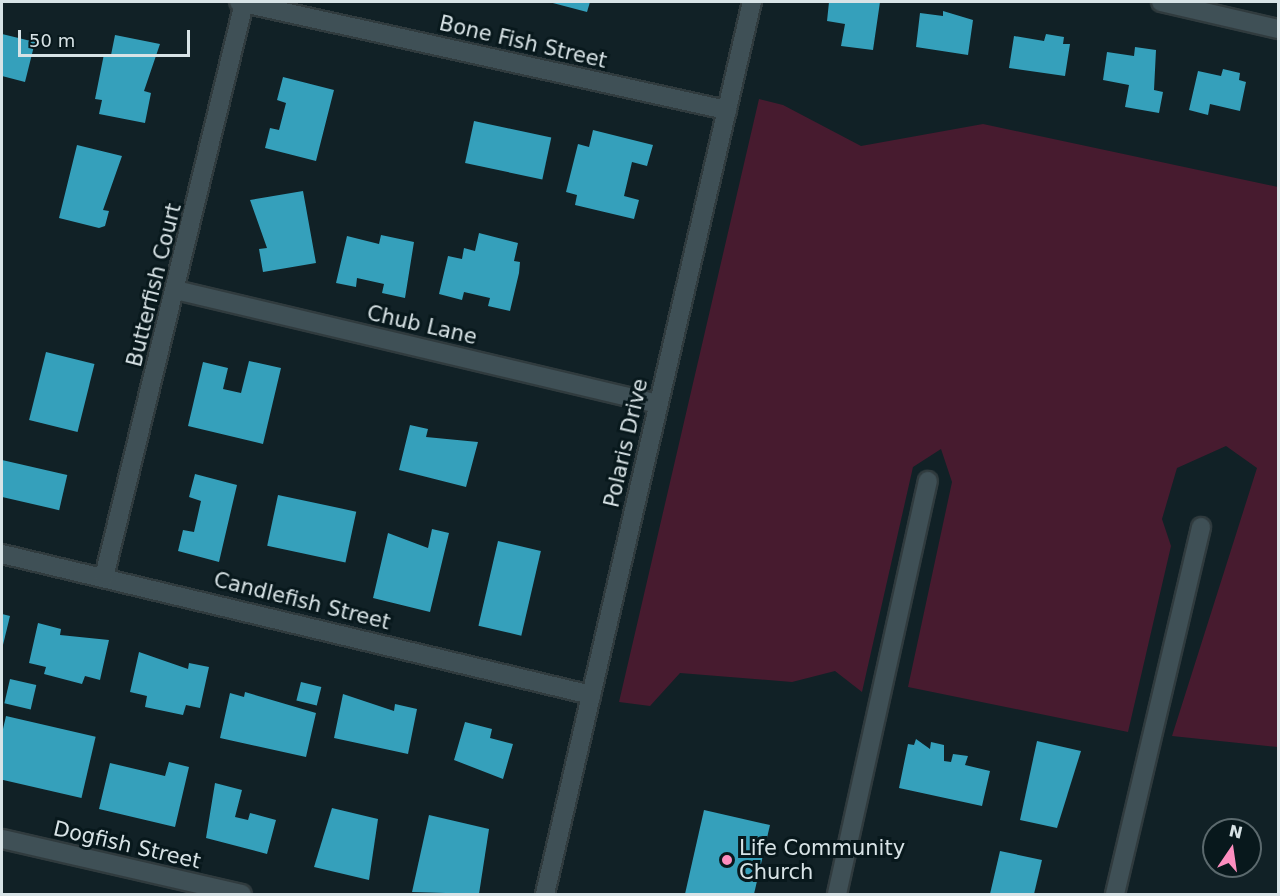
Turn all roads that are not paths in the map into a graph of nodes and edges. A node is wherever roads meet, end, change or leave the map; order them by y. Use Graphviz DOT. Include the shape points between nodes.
graph roads {
  1 [pos="241,2"];
  2 [pos="752,2"];
  3 [pos="1161,2"];
  4 [pos="1278,29"];
  5 [pos="727,110"];
  6 [pos="176,290"];
  7 [pos="657,404"];
  8 [pos="928,481"];
  9 [pos="1202,527"];
  10 [pos="2,554"];
  11 [pos="104,577"];
  12 [pos="591,695"];
  13 [pos="2,839"];
  14 [pos="242,894"];
  15 [pos="545,894"];
  16 [pos="837,894"];
  17 [pos="1115,894"];
  1 -- 5 [label="street, Bone Fish Street"];
  1 -- 6 [label="street, Butterfish Court"];
  2 -- 5 [label="street, Polaris Drive"];
  3 -- 4 [label="street"];
  5 -- 7 [label="street, Polaris Drive"];
  6 -- 7 [label="street, Chub Lane"];
  6 -- 11 [label="street, Butterfish Court"];
  7 -- 12 [label="street, Polaris Drive"];
  8 -- 16 [label="street"];
  9 -- 17 [label="street"];
  10 -- 11 [label="street, Candlefish Street"];
  11 -- 12 [label="street, Candlefish Street"];
  12 -- 15 [label="street, Polaris Drive"];
  13 -- 14 [label="street, Dogfish Street"];
}
